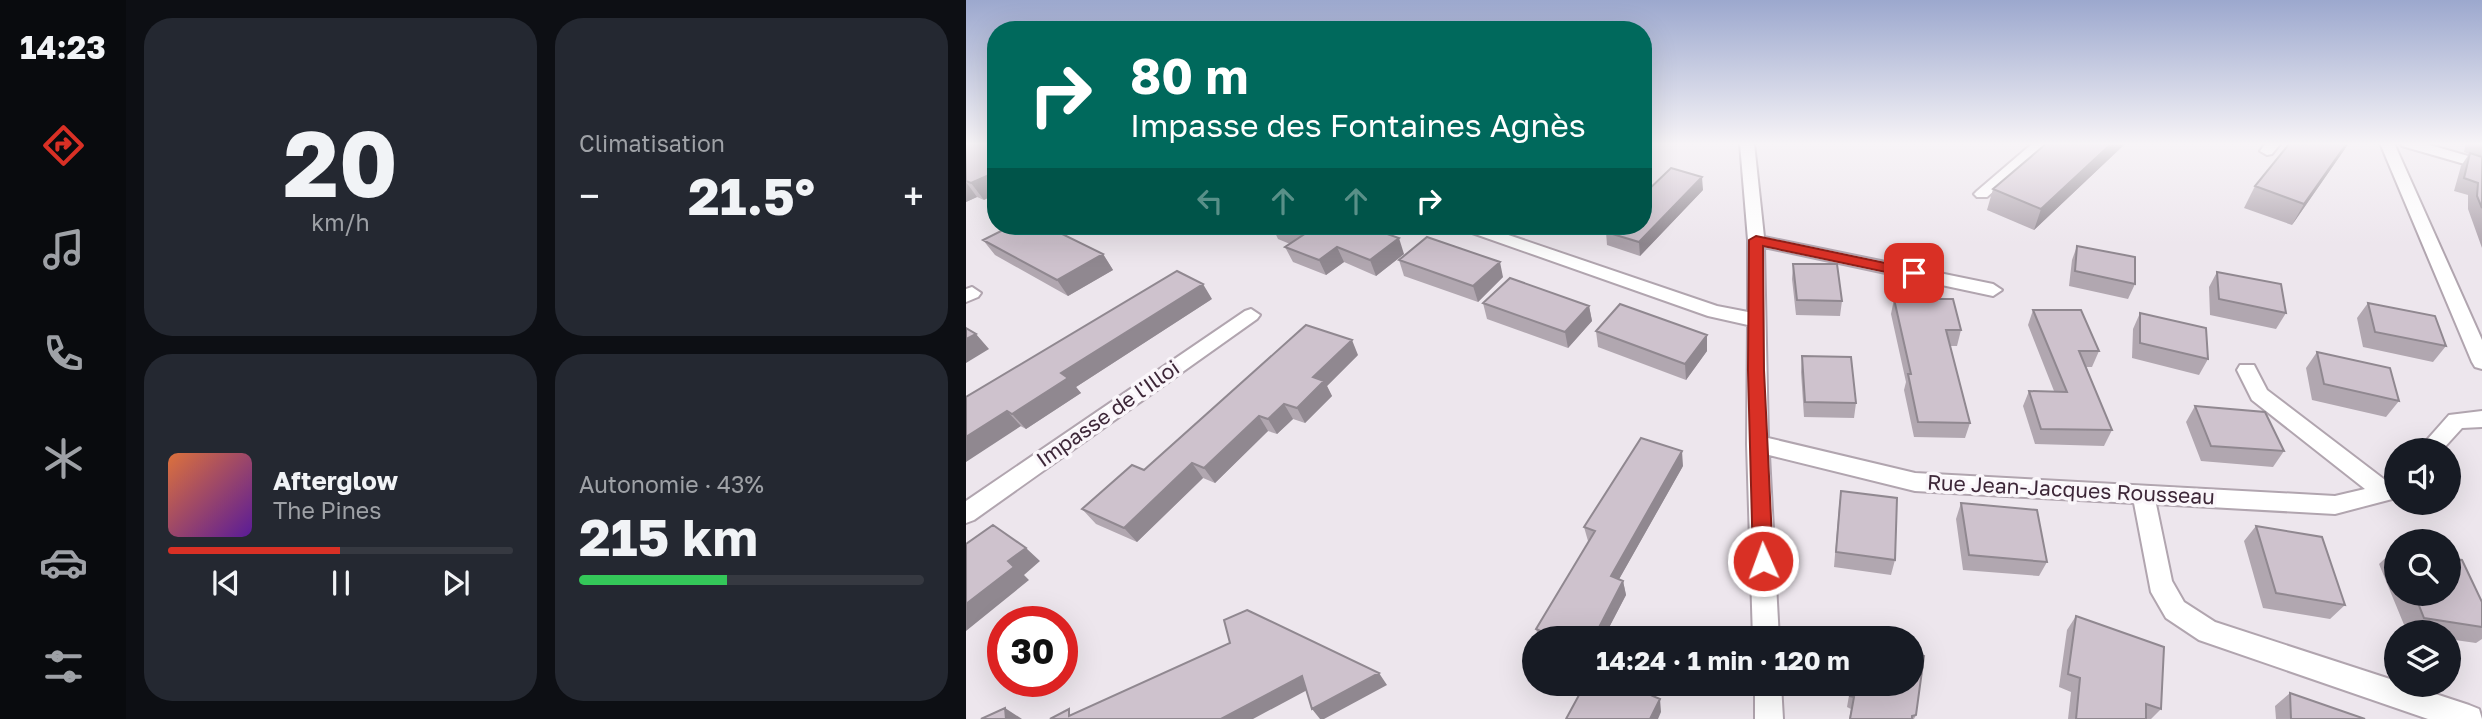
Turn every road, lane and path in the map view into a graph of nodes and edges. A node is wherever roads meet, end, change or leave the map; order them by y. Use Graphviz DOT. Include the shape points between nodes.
graph roads {
  1 [pos="1750,177"];
  2 [pos="2003,177"];
  3 [pos="2402,177"];
  4 [pos="1982,194"];
  5 [pos="1493,235"];
  6 [pos="1756,240"];
  7 [pos="1993,290"];
  8 [pos="1251,315"];
  9 [pos="1755,320"];
  10 [pos="2482,362"];
  11 [pos="2247,370"];
  12 [pos="2482,419"];
  13 [pos="2440,438"];
  14 [pos="1758,444"];
  15 [pos="2384,484"];
  16 [pos="2384,491"];
  17 [pos="2143,493"];
  18 [pos="966,513"];
  19 [pos="1765,626"];
  20 [pos="1768,696"];
  21 [pos="1769,719"];
  22 [pos="2469,719"];
  1 -- 6 [label="street"];
  2 -- 4 [label="street"];
  3 -- 10 [label="street"];
  5 -- 9 [label="street" via="1714,312"];
  6 -- 7 [label="street"];
  6 -- 9 [label="street"];
  8 -- 18 [label="street, Impasse de l'Illoi"];
  9 -- 14 [label="street"];
  11 -- 15 [label="street, Rue Jean-Jacques Rousseau" via="2259,395"];
  12 -- 13 [label="street" via="2456,421"];
  14 -- 17 [label="street, Rue Jean-Jacques Rousseau" via="1915,482"];
  14 -- 19 [label="street"];
  16 -- 17 [label="street, Rue Jean-Jacques Rousseau" via="2335,505"];
  17 -- 22 [label="street" via="2160,584 2175,610 2208,632"];
  20 -- 21 [label="street"];
}
